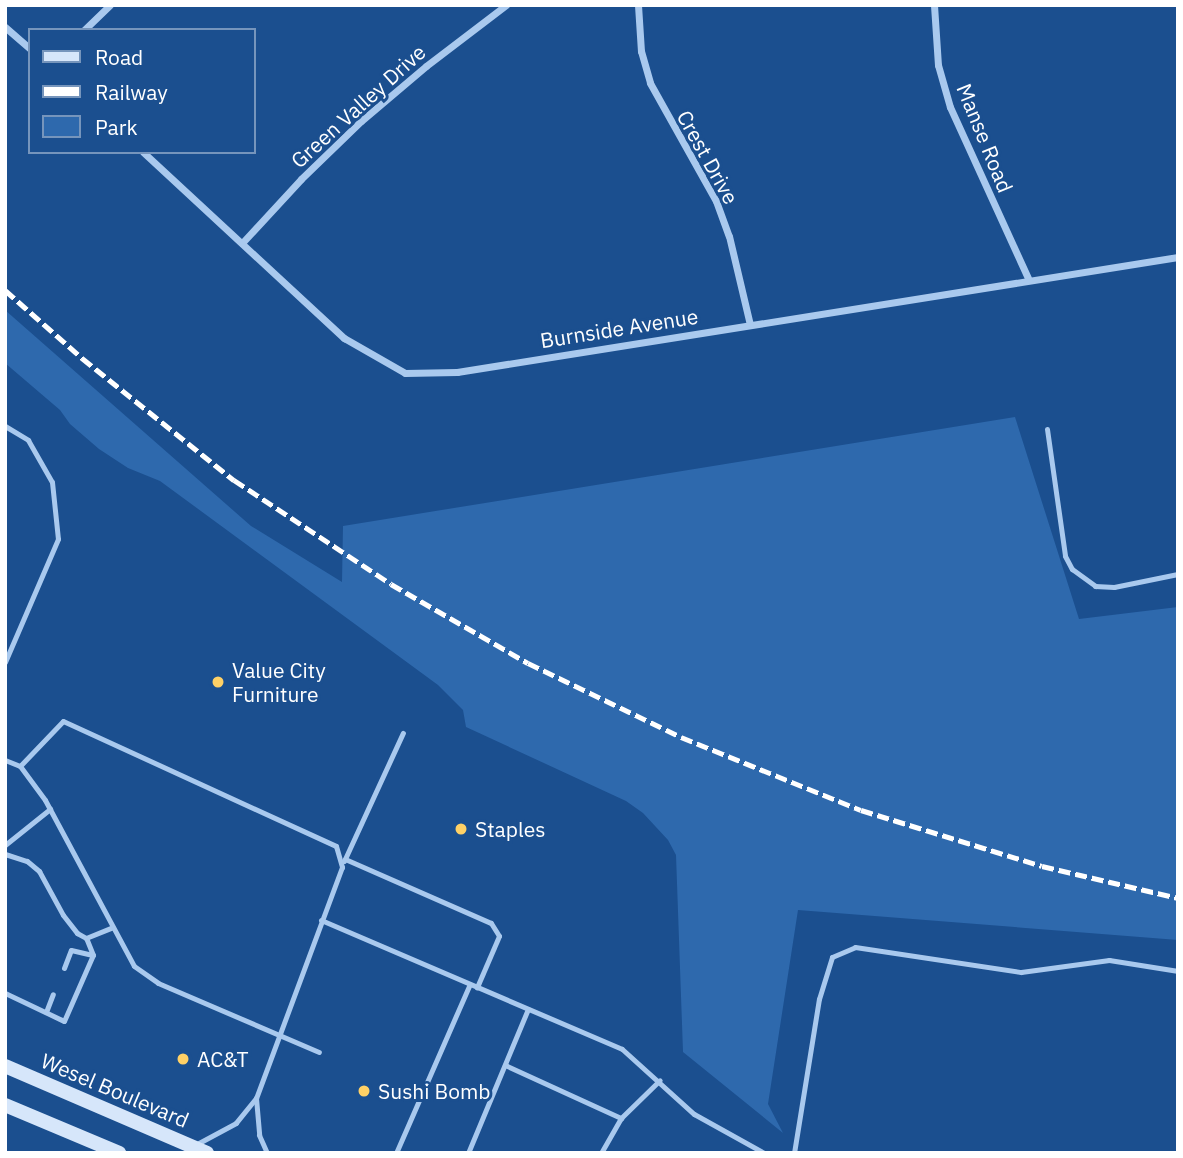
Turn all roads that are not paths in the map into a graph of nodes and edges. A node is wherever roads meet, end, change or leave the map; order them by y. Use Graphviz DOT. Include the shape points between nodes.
graph roads {
  1 [pos="110,5"];
  2 [pos="506,5"];
  3 [pos="638,5"];
  4 [pos="934,5"];
  5 [pos="5,27"];
  6 [pos="86,28"];
  7 [pos="28,47"];
  8 [pos="145,154"];
  9 [pos="242,243"];
  10 [pos="1178,257"];
  11 [pos="1028,278"];
  12 [pos="750,325"];
  13 [pos="5,426"];
  14 [pos="1046,429"];
  15 [pos="1178,574"];
  16 [pos="5,662"];
  17 [pos="403,733"];
  18 [pos="5,760"];
  19 [pos="20,766"];
  20 [pos="50,809"];
  21 [pos="5,845"];
  22 [pos="5,854"];
  23 [pos="345,859"];
  24 [pos="342,867"];
  25 [pos="321,920"];
  26 [pos="111,928"];
  27 [pos="86,938"];
  28 [pos="93,955"];
  29 [pos="64,968"];
  30 [pos="1178,971"];
  31 [pos="470,984"];
  32 [pos="477,988"];
  33 [pos="5,993"];
  34 [pos="53,994"];
  35 [pos="528,1009"];
  36 [pos="46,1012"];
  37 [pos="280,1036"];
  38 [pos="319,1052"];
  39 [pos="505,1065"];
  40 [pos="5,1066"];
  41 [pos="660,1080"];
  42 [pos="256,1098"];
  43 [pos="5,1105"];
  44 [pos="621,1118"];
  45 [pos="193,1147"];
  46 [pos="119,1153"];
  47 [pos="208,1153"];
  48 [pos="267,1153"];
  49 [pos="396,1153"];
  50 [pos="468,1153"];
  51 [pos="601,1153"];
  52 [pos="764,1153"];
  53 [pos="794,1153"];
  1 -- 6 [label="street"];
  2 -- 9 [label="street, Green Valley Drive" via="361,121"];
  3 -- 12 [label="street, Crest Drive" via="641,51 650,83 716,201"];
  4 -- 11 [label="street, Manse Road" via="938,65 950,107"];
  5 -- 7 [label="street"];
  8 -- 9 [label="street, Burnside Avenue"];
  9 -- 12 [label="street, Burnside Avenue" via="344,338 405,373 457,372"];
  10 -- 11 [label="street, Burnside Avenue"];
  11 -- 12 [label="street, Burnside Avenue"];
  13 -- 16 [label="lane" via="28,440 52,482 58,539"];
  14 -- 15 [label="lane" via="1065,556 1080,578 1095,586 1114,587"];
  17 -- 23 [label="lane"];
  18 -- 19 [label="lane"];
  19 -- 20 [label="lane"];
  19 -- 24 [label="lane" via="63,721 323,838 336,846"];
  20 -- 21 [label="lane"];
  20 -- 26 [label="lane"];
  22 -- 27 [label="lane" via="27,861 39,871 72,928"];
  23 -- 24 [label="lane"];
  23 -- 32 [label="lane" via="491,923 499,936"];
  24 -- 25 [label="lane"];
  25 -- 31 [label="lane"];
  25 -- 37 [label="lane"];
  26 -- 27 [label="lane"];
  26 -- 37 [label="lane" via="134,966 147,976"];
  27 -- 28 [label="lane"];
  28 -- 29 [label="lane" via="71,950"];
  28 -- 36 [label="lane" via="64,1021"];
  30 -- 53 [label="lane" via="1109,960 1021,972 855,947 832,957 819,999"];
  31 -- 32 [label="lane"];
  31 -- 49 [label="lane"];
  32 -- 35 [label="lane"];
  33 -- 36 [label="lane"];
  34 -- 36 [label="lane"];
  35 -- 39 [label="lane"];
  35 -- 41 [label="lane" via="622,1049"];
  37 -- 38 [label="lane"];
  37 -- 42 [label="lane"];
  39 -- 44 [label="lane"];
  39 -- 50 [label="lane"];
  40 -- 45 [label="main road, Wesel Boulevard"];
  41 -- 44 [label="lane"];
  41 -- 52 [label="lane" via="694,1114"];
  42 -- 45 [label="lane" via="236,1123"];
  42 -- 48 [label="lane" via="259,1135"];
  43 -- 46 [label="main road"];
  44 -- 51 [label="lane"];
  45 -- 47 [label="main road, Wesel Boulevard"];
}
